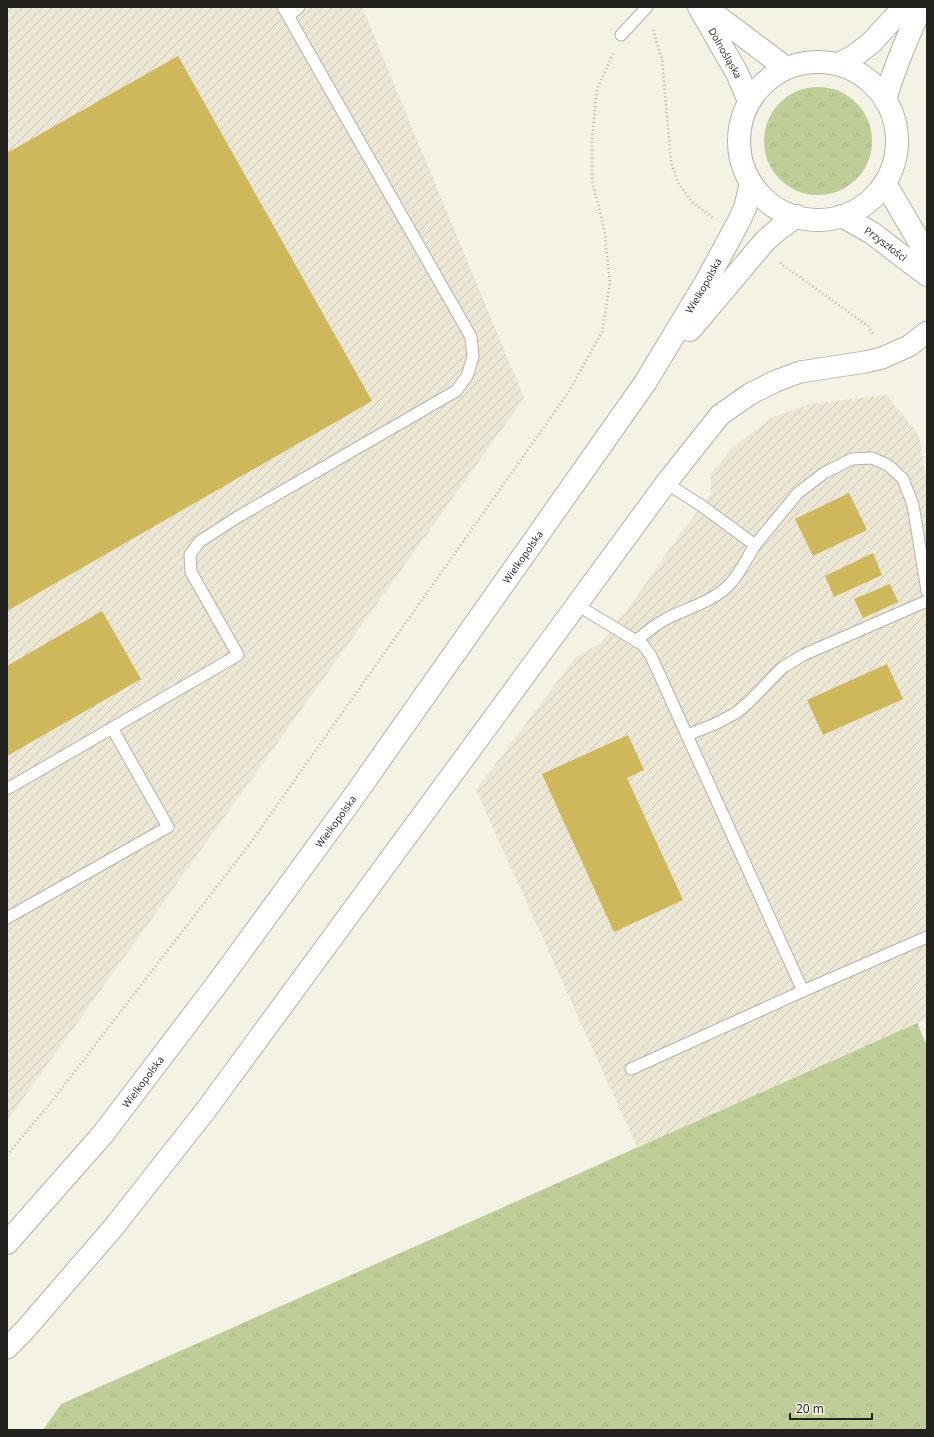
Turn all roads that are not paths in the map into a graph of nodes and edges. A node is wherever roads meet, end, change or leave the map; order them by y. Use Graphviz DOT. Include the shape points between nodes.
graph roads {
  1 [pos="299,7"];
  2 [pos="647,7"];
  3 [pos="699,7"];
  4 [pos="705,7"];
  5 [pos="904,7"];
  6 [pos="921,7"];
  7 [pos="286,12"];
  8 [pos="621,35"];
  9 [pos="839,64"];
  10 [pos="786,68"];
  11 [pos="885,100"];
  12 [pos="749,101"];
  13 [pos="751,183"];
  14 [pos="885,183"];
  15 [pos="796,216"];
  16 [pos="842,216"];
  17 [pos="927,254"];
  18 [pos="927,275"];
  19 [pos="927,332"];
  20 [pos="645,384"];
  21 [pos="666,483"];
  22 [pos="755,545"];
  23 [pos="927,591"];
  24 [pos="927,601"];
  25 [pos="577,605"];
  26 [pos="636,641"];
  27 [pos="112,728"];
  28 [pos="687,735"];
  29 [pos="7,789"];
  30 [pos="7,918"];
  31 [pos="927,937"];
  32 [pos="803,991"];
  33 [pos="631,1069"];
  34 [pos="7,1243"];
  35 [pos="7,1348"];
  1 -- 7 [label="lane"];
  2 -- 8 [label="lane"];
  3 -- 12 [label="main road, Dolnośląska" via="737,73"];
  4 -- 10 [label="main road, Dolnośląska"];
  5 -- 9 [label="main road" via="871,43"];
  6 -- 11 [label="main road" via="902,48"];
  7 -- 27 [label="lane" via="471,337 473,357 467,376 456,391 199,542 190,555 191,572 238,655"];
  9 -- 10 [label="main road" via="812,62"];
  9 -- 11 [label="main road" via="864,76 881,92"];
  10 -- 12 [label="main road" via="764,83"];
  11 -- 14 [label="main road" via="892,114 897,137 894,161"];
  12 -- 13 [label="main road" via="740,123 739,146 744,169"];
  13 -- 15 [label="main road" via="773,206"];
  13 -- 20 [label="main road, Wielkopolska" via="745,208 738,223"];
  14 -- 16 [label="main road" via="869,201"];
  14 -- 17 [label="main road"];
  15 -- 16 [label="main road" via="812,220"];
  15 -- 20 [label="main road, Wielkopolska" via="765,241"];
  16 -- 18 [label="main road, Przyszłości" via="872,233"];
  19 -- 21 [label="street" via="909,346 882,358 800,372 750,394 720,415"];
  20 -- 34 [label="main road, Wielkopolska" via="220,980 103,1134"];
  21 -- 22 [label="lane"];
  21 -- 25 [label="street"];
  22 -- 23 [label="lane" via="798,493 824,473 852,459 872,458 888,465 903,479 913,505"];
  22 -- 26 [label="lane" via="730,584 714,597 667,618"];
  24 -- 28 [label="lane" via="803,655 782,668 736,713"];
  25 -- 26 [label="lane"];
  25 -- 35 [label="street" via="206,1110 113,1228"];
  26 -- 28 [label="lane" via="643,645 651,656"];
  27 -- 29 [label="lane"];
  27 -- 30 [label="lane" via="168,827"];
  28 -- 32 [label="lane"];
  31 -- 32 [label="lane"];
  32 -- 33 [label="lane"];
}
